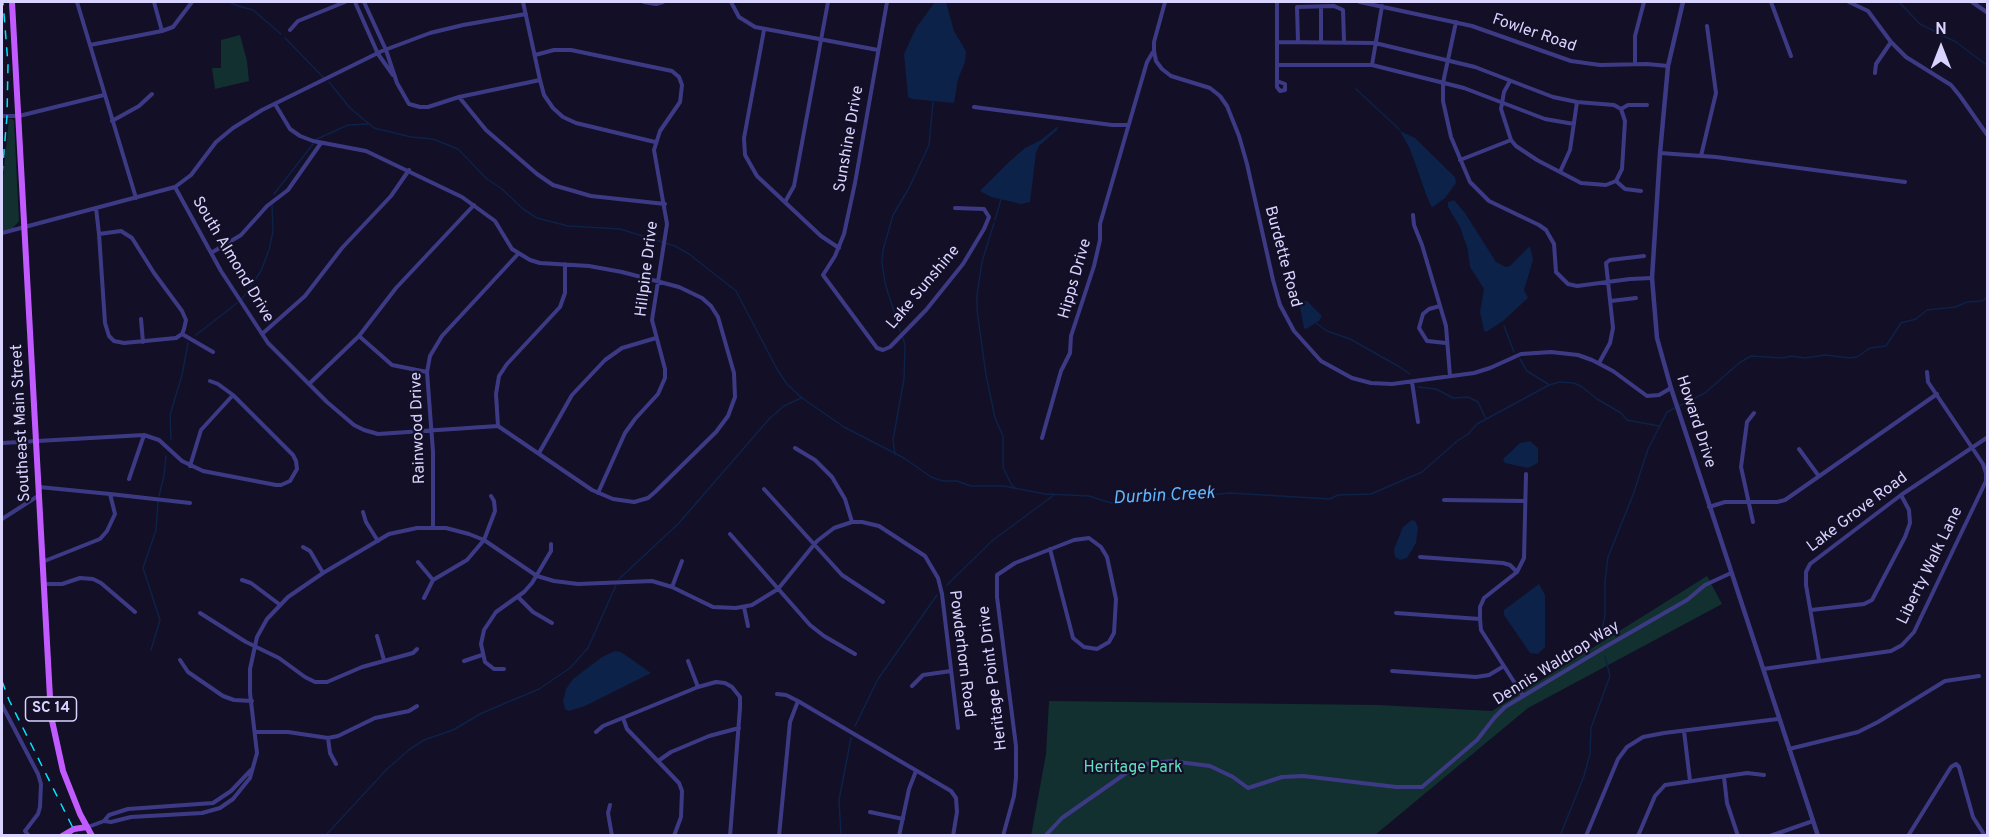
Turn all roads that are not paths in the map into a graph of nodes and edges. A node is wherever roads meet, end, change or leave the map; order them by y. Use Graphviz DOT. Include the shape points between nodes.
graph roads {
  1 [pos="12,2"];
  2 [pos="77,2"];
  3 [pos="154,2"];
  4 [pos="192,2"];
  5 [pos="345,2"];
  6 [pos="355,2"];
  7 [pos="364,2"];
  8 [pos="523,2"];
  9 [pos="644,2"];
  10 [pos="663,2"];
  11 [pos="731,2"];
  12 [pos="828,2"];
  13 [pos="886,2"];
  14 [pos="1156,2"];
  15 [pos="1165,2"];
  16 [pos="1276,2"];
  17 [pos="1360,2"];
  18 [pos="1644,2"];
  19 [pos="1683,2"];
  20 [pos="1772,2"];
  21 [pos="1849,2"];
  22 [pos="1972,2"];
  23 [pos="1321,6"];
  24 [pos="1382,6"];
  25 [pos="1988,12"];
  26 [pos="526,14"];
  27 [pos="1456,22"];
  28 [pos="1707,26"];
  29 [pos="290,30"];
  30 [pos="764,30"];
  31 [pos="162,31"];
  32 [pos="821,40"];
  33 [pos="1344,41"];
  34 [pos="1276,42"];
  35 [pos="1298,42"];
  36 [pos="1321,42"];
  37 [pos="1891,42"];
  38 [pos="1375,43"];
  39 [pos="90,45"];
  40 [pos="386,50"];
  41 [pos="878,50"];
  42 [pos="1154,51"];
  43 [pos="378,54"];
  44 [pos="535,55"];
  45 [pos="1791,56"];
  46 [pos="1447,60"];
  47 [pos="1635,64"];
  48 [pos="1277,65"];
  49 [pos="1372,65"];
  50 [pos="1668,66"];
  51 [pos="1875,73"];
  52 [pos="540,80"];
  53 [pos="397,81"];
  54 [pos="1277,81"];
  55 [pos="1510,81"];
  56 [pos="1443,83"];
  57 [pos="152,94"];
  58 [pos="105,95"];
  59 [pos="459,98"];
  60 [pos="1502,102"];
  61 [pos="1577,102"];
  62 [pos="275,104"];
  63 [pos="1647,105"];
  64 [pos="974,107"];
  65 [pos="1621,109"];
  66 [pos="2,116"];
  67 [pos="19,116"];
  68 [pos="112,121"];
  69 [pos="1574,124"];
  70 [pos="1128,126"];
  71 [pos="1988,136"];
  72 [pos="1511,140"];
  73 [pos="655,142"];
  74 [pos="321,143"];
  75 [pos="1660,153"];
  76 [pos="1701,156"];
  77 [pos="1460,160"];
  78 [pos="409,170"];
  79 [pos="1560,172"];
  80 [pos="1616,181"];
  81 [pos="1905,182"];
  82 [pos="175,187"];
  83 [pos="1641,191"];
  84 [pos="135,198"];
  85 [pos="785,202"];
  86 [pos="664,204"];
  87 [pos="474,205"];
  88 [pos="96,208"];
  89 [pos="956,208"];
  90 [pos="1413,215"];
  91 [pos="24,227"];
  92 [pos="2,233"];
  93 [pos="99,234"];
  94 [pos="839,248"];
  95 [pos="211,253"];
  96 [pos="519,254"];
  97 [pos="1644,256"];
  98 [pos="565,264"];
  99 [pos="823,275"];
  100 [pos="1652,278"];
  101 [pos="658,281"];
  102 [pos="1608,282"];
  103 [pos="1636,298"];
  104 [pos="1611,301"];
  105 [pos="1440,306"];
  106 [pos="141,319"];
  107 [pos="182,334"];
  108 [pos="262,334"];
  109 [pos="359,336"];
  110 [pos="656,338"];
  111 [pos="143,342"];
  112 [pos="1446,343"];
  113 [pos="213,351"];
  114 [pos="1599,363"];
  115 [pos="428,372"];
  116 [pos="1927,372"];
  117 [pos="1450,376"];
  118 [pos="210,381"];
  119 [pos="1412,382"];
  120 [pos="309,384"];
  121 [pos="1671,388"];
  122 [pos="1936,394"];
  123 [pos="233,395"];
  124 [pos="1754,412"];
  125 [pos="1418,422"];
  126 [pos="498,426"];
  127 [pos="432,430"];
  128 [pos="144,435"];
  129 [pos="1042,438"];
  130 [pos="1988,438"];
  131 [pos="36,440"];
  132 [pos="2,443"];
  133 [pos="795,448"];
  134 [pos="1972,448"];
  135 [pos="1799,449"];
  136 [pos="539,453"];
  137 [pos="190,466"];
  138 [pos="1526,474"];
  139 [pos="1818,475"];
  140 [pos="129,479"];
  141 [pos="38,487"];
  142 [pos="764,489"];
  143 [pos="598,493"];
  144 [pos="110,494"];
  145 [pos="39,495"];
  146 [pos="1901,495"];
  147 [pos="491,496"];
  148 [pos="1444,500"];
  149 [pos="1525,501"];
  150 [pos="1748,502"];
  151 [pos="190,503"];
  152 [pos="1709,507"];
  153 [pos="363,512"];
  154 [pos="2,519"];
  155 [pos="852,522"];
  156 [pos="1753,522"];
  157 [pos="433,528"];
  158 [pos="730,534"];
  159 [pos="484,540"];
  160 [pos="378,541"];
  161 [pos="550,544"];
  162 [pos="814,545"];
  163 [pos="303,547"];
  164 [pos="1050,549"];
  165 [pos="1420,557"];
  166 [pos="682,561"];
  167 [pos="42,562"];
  168 [pos="418,562"];
  169 [pos="1517,572"];
  170 [pos="323,573"];
  171 [pos="1731,573"];
  172 [pos="537,576"];
  173 [pos="242,580"];
  174 [pos="433,580"];
  175 [pos="44,584"];
  176 [pos="672,586"];
  177 [pos="778,589"];
  178 [pos="518,597"];
  179 [pos="424,598"];
  180 [pos="883,602"];
  181 [pos="279,604"];
  182 [pos="744,607"];
  183 [pos="1810,610"];
  184 [pos="135,612"];
  185 [pos="200,613"];
  186 [pos="1396,613"];
  187 [pos="1480,619"];
  188 [pos="552,623"];
  189 [pos="748,626"];
  190 [pos="377,636"];
  191 [pos="255,646"];
  192 [pos="417,649"];
  193 [pos="855,654"];
  194 [pos="482,655"];
  195 [pos="180,660"];
  196 [pos="384,660"];
  197 [pos="1819,660"];
  198 [pos="464,661"];
  199 [pos="688,661"];
  200 [pos="1504,666"];
  201 [pos="504,669"];
  202 [pos="1762,669"];
  203 [pos="951,671"];
  204 [pos="1392,671"];
  205 [pos="1979,676"];
  206 [pos="912,686"];
  207 [pos="698,687"];
  208 [pos="777,694"];
  209 [pos="1524,696"];
  210 [pos="252,701"];
  211 [pos="798,701"];
  212 [pos="2,705"];
  213 [pos="417,706"];
  214 [pos="623,718"];
  215 [pos="1778,719"];
  216 [pos="739,728"];
  217 [pos="958,728"];
  218 [pos="1684,731"];
  219 [pos="256,732"];
  220 [pos="596,732"];
  221 [pos="328,738"];
  222 [pos="1788,749"];
  223 [pos="658,761"];
  224 [pos="336,764"];
  225 [pos="251,769"];
  226 [pos="916,771"];
  227 [pos="1764,775"];
  228 [pos="1724,777"];
  229 [pos="1690,781"];
  230 [pos="610,805"];
  231 [pos="870,812"];
  232 [pos="903,819"];
  233 [pos="104,821"];
  234 [pos="1813,821"];
  235 [pos="87,827"];
  236 [pos="28,836"];
  237 [pos="62,836"];
  238 [pos="75,836"];
  239 [pos="92,836"];
  240 [pos="612,836"];
  241 [pos="674,836"];
  242 [pos="730,836"];
  243 [pos="779,836"];
  244 [pos="899,836"];
  245 [pos="953,836"];
  246 [pos="1004,836"];
  247 [pos="1045,836"];
  248 [pos="1586,836"];
  249 [pos="1638,836"];
  250 [pos="1738,836"];
  251 [pos="1770,836"];
  252 [pos="1818,836"];
  253 [pos="1908,836"];
  254 [pos="1985,836"];
  1 -- 67 [label="main road, Southeast Main Street / SC 14"];
  2 -- 39 [label="street"];
  3 -- 31 [label="street"];
  4 -- 31 [label="street" via="172,27"];
  5 -- 29 [label="street" via="298,21"];
  6 -- 43 [label="street"];
  7 -- 40 [label="street"];
  8 -- 26 [label="street"];
  9 -- 10 [label="street"];
  11 -- 30 [label="street" via="743,21"];
  12 -- 32 [label="street"];
  13 -- 41 [label="street, Sunshine Drive"];
  14 -- 15 [label="street"];
  15 -- 42 [label="street"];
  16 -- 34 [label="street"];
  17 -- 24 [label="street, Fowler Road"];
  18 -- 47 [label="street" via="1635,36"];
  19 -- 50 [label="street, Howard Drive"];
  20 -- 45 [label="street"];
  21 -- 37 [label="street" via="1868,11"];
  22 -- 25 [label="street"];
  23 -- 33 [label="street" via="1343,10"];
  23 -- 35 [label="street" via="1297,7"];
  23 -- 36 [label="street"];
  24 -- 27 [label="street, Fowler Road"];
  24 -- 38 [label="street"];
  26 -- 40 [label="street" via="430,33"];
  26 -- 44 [label="street"];
  27 -- 46 [label="street"];
  27 -- 47 [label="street, Fowler Road" via="1571,61"];
  28 -- 76 [label="street" via="1716,93"];
  30 -- 32 [label="street"];
  30 -- 85 [label="street" via="744,148 754,172"];
  31 -- 39 [label="street"];
  32 -- 41 [label="street"];
  32 -- 85 [label="street" via="794,186"];
  33 -- 36 [label="street"];
  33 -- 38 [label="street"];
  34 -- 35 [label="street"];
  34 -- 48 [label="street"];
  35 -- 36 [label="street"];
  37 -- 51 [label="street" via="1876,64"];
  37 -- 71 [label="street" via="1913,62 1951,85"];
  38 -- 46 [label="street"];
  38 -- 49 [label="street"];
  39 -- 58 [label="street"];
  40 -- 43 [label="street"];
  40 -- 53 [label="street"];
  41 -- 94 [label="street, Sunshine Drive" via="852,198"];
  42 -- 70 [label="street, Hipps Drive" via="1147,62"];
  42 -- 119 [label="street, Burdette Road" via="1156,61 1166,73 1210,88 1227,106 1247,164 1276,294 1300,339 1321,361 1352,378 1377,384"];
  43 -- 53 [label="street"];
  43 -- 62 [label="street"];
  44 -- 52 [label="street"];
  44 -- 73 [label="street" via="570,50 674,72 681,81 682,95"];
  46 -- 55 [label="street"];
  46 -- 56 [label="street"];
  47 -- 50 [label="street, Fowler Road"];
  48 -- 49 [label="street"];
  48 -- 54 [label="street"];
  49 -- 56 [label="street"];
  50 -- 75 [label="street, Howard Drive"];
  52 -- 59 [label="street"];
  52 -- 73 [label="street" via="550,104 567,119"];
  53 -- 59 [label="street" via="406,100 416,106 428,107"];
  55 -- 60 [label="street"];
  55 -- 61 [label="street"];
  56 -- 60 [label="street"];
  56 -- 77 [label="street" via="1447,124"];
  57 -- 68 [label="street"];
  58 -- 67 [label="street"];
  58 -- 68 [label="street"];
  59 -- 86 [label="street" via="486,130 553,185 591,196"];
  60 -- 69 [label="street" via="1545,119"];
  60 -- 72 [label="street"];
  61 -- 65 [label="street"];
  61 -- 69 [label="street"];
  62 -- 74 [label="street" via="290,129"];
  62 -- 82 [label="street" via="220,138"];
  63 -- 65 [label="street"];
  64 -- 70 [label="street"];
  65 -- 80 [label="street" via="1625,121 1624,149"];
  66 -- 67 [label="street"];
  67 -- 91 [label="main road, Southeast Main Street / SC 14"];
  68 -- 84 [label="street"];
  69 -- 79 [label="street" via="1570,150"];
  70 -- 129 [label="street, Hipps Drive" via="1100,224 1094,266"];
  72 -- 77 [label="street"];
  72 -- 79 [label="street" via="1521,151"];
  73 -- 86 [label="street, Hillpine Drive"];
  74 -- 78 [label="street" via="366,151"];
  74 -- 95 [label="street" via="288,190 267,206 241,236"];
  75 -- 76 [label="street"];
  75 -- 100 [label="street, Howard Drive"];
  76 -- 81 [label="street"];
  77 -- 102 [label="street" via="1482,196 1546,230 1554,244 1556,272 1563,280 1577,286"];
  78 -- 87 [label="street"];
  78 -- 108 [label="street" via="305,296"];
  79 -- 80 [label="street" via="1587,184"];
  80 -- 83 [label="street" via="1625,189"];
  82 -- 84 [label="street"];
  82 -- 95 [label="street, South Almond Drive"];
  84 -- 88 [label="street"];
  85 -- 94 [label="street"];
  86 -- 101 [label="street, Hillpine Drive" via="665,239"];
  87 -- 96 [label="street" via="498,224 507,243"];
  87 -- 109 [label="street" via="396,288"];
  88 -- 91 [label="street"];
  88 -- 93 [label="street"];
  89 -- 99 [label="street, Lake Sunshine" via="984,209 988,221 963,264 926,310 887,349 873,344"];
  90 -- 105 [label="street"];
  91 -- 92 [label="street"];
  91 -- 131 [label="main road, Southeast Main Street / SC 14"];
  93 -- 107 [label="street" via="121,231 132,238 182,311 186,320"];
  93 -- 111 [label="street" via="109,336 124,343"];
  94 -- 99 [label="street, Sunshine Drive"];
  95 -- 108 [label="street, South Almond Drive"];
  96 -- 98 [label="street" via="540,263"];
  96 -- 115 [label="street, Rainwood Drive" via="439,339 430,356"];
  97 -- 102 [label="street" via="1608,261"];
  98 -- 101 [label="street"];
  98 -- 126 [label="street" via="565,293 560,307 499,376"];
  100 -- 102 [label="street"];
  100 -- 121 [label="street, Howard Drive" via="1657,338"];
  101 -- 110 [label="street, Hillpine Drive" via="652,315"];
  101 -- 143 [label="street" via="697,295 714,310 736,388 734,403 723,423 650,496 637,502"];
  102 -- 104 [label="street"];
  103 -- 104 [label="street"];
  104 -- 114 [label="street" via="1612,336"];
  105 -- 112 [label="street"];
  105 -- 112 [label="street" via="1423,314 1419,328 1427,341"];
  106 -- 111 [label="street"];
  107 -- 111 [label="street" via="169,340"];
  107 -- 113 [label="street"];
  108 -- 120 [label="street, South Almond Drive"];
  109 -- 115 [label="street" via="392,365"];
  109 -- 120 [label="street"];
  110 -- 136 [label="street" via="622,348 605,360 572,395"];
  110 -- 143 [label="street, Hillpine Drive" via="665,370 662,388 625,433"];
  112 -- 117 [label="street"];
  114 -- 117 [label="street, Burdette Road" via="1578,355 1536,351 1481,371"];
  114 -- 121 [label="street, Burdette Road" via="1647,396"];
  115 -- 127 [label="street, Rainwood Drive"];
  116 -- 122 [label="street, Liberty Walk Lane"];
  117 -- 119 [label="street, Burdette Road"];
  118 -- 123 [label="street"];
  119 -- 125 [label="street"];
  120 -- 127 [label="street, South Almond Drive" via="344,417 367,432"];
  121 -- 152 [label="street, Howard Drive"];
  122 -- 134 [label="street, Liberty Walk Lane"];
  122 -- 139 [label="street"];
  123 -- 137 [label="street" via="201,430"];
  123 -- 137 [label="street" via="293,455 297,466 294,476 276,486"];
  124 -- 150 [label="street" via="1748,422 1741,467"];
  126 -- 127 [label="street, South Almond Drive"];
  126 -- 136 [label="street"];
  127 -- 157 [label="street, Rainwood Drive"];
  128 -- 131 [label="street"];
  128 -- 137 [label="street" via="159,440"];
  128 -- 140 [label="street"];
  130 -- 134 [label="street, Lake Grove Road"];
  131 -- 132 [label="street"];
  131 -- 141 [label="main road, Southeast Main Street / SC 14"];
  133 -- 155 [label="street" via="832,477"];
  134 -- 146 [label="street, Lake Grove Road"];
  134 -- 197 [label="street, Liberty Walk Lane" via="1983,465 1986,481 1914,632 1891,651"];
  135 -- 139 [label="street"];
  136 -- 143 [label="street"];
  138 -- 149 [label="street"];
  139 -- 150 [label="street" via="1785,500"];
  141 -- 144 [label="street"];
  141 -- 145 [label="main road, Southeast Main Street / SC 14"];
  142 -- 162 [label="street"];
  144 -- 151 [label="street"];
  144 -- 167 [label="street" via="114,518 103,537"];
  145 -- 154 [label="street"];
  145 -- 167 [label="main road, Southeast Main Street / SC 14"];
  146 -- 183 [label="street, Lake Grove Road" via="1810,564 1806,585"];
  146 -- 183 [label="street" via="1909,510 1910,523 1872,600"];
  147 -- 159 [label="street" via="495,511"];
  148 -- 149 [label="street"];
  149 -- 169 [label="street" via="1524,558"];
  150 -- 152 [label="street"];
  150 -- 156 [label="street"];
  152 -- 171 [label="street, Howard Drive"];
  153 -- 160 [label="street"];
  155 -- 162 [label="street" via="828,532"];
  155 -- 203 [label="street, Powderhorn Road" via="885,529 931,564 942,592"];
  157 -- 159 [label="street" via="457,530"];
  157 -- 160 [label="street" via="403,530"];
  158 -- 177 [label="street"];
  159 -- 172 [label="street"];
  159 -- 174 [label="street" via="467,560"];
  160 -- 170 [label="street"];
  161 -- 172 [label="street" via="551,551"];
  162 -- 177 [label="street"];
  162 -- 180 [label="street" via="842,575"];
  163 -- 170 [label="street" via="310,551"];
  164 -- 164 [label="street, Heritage Point Drive" via="1089,538 1107,557 1116,599 1114,633 1104,647 1089,649 1073,638"];
  164 -- 246 [label="street, Heritage Point Drive" via="997,575 1016,778"];
  165 -- 169 [label="street" via="1503,563"];
  166 -- 176 [label="street"];
  167 -- 175 [label="main road, Southeast Main Street / SC 14"];
  168 -- 174 [label="street"];
  169 -- 187 [label="street" via="1486,594"];
  170 -- 181 [label="street"];
  171 -- 202 [label="street, Howard Drive"];
  171 -- 209 [label="street, Dennis Waldrop Way"];
  172 -- 176 [label="street" via="569,583 644,581"];
  172 -- 178 [label="street"];
  173 -- 181 [label="street"];
  174 -- 179 [label="street"];
  175 -- 184 [label="street" via="93,579"];
  175 -- 235 [label="main road, Southeast Main Street / SC 14" via="54,734 63,771"];
  176 -- 182 [label="street" via="713,607"];
  177 -- 182 [label="street"];
  177 -- 193 [label="street" via="817,631"];
  178 -- 188 [label="street" via="532,612"];
  178 -- 194 [label="street" via="488,622"];
  181 -- 191 [label="street" via="263,625"];
  182 -- 189 [label="street"];
  183 -- 197 [label="street, Lake Grove Road"];
  185 -- 191 [label="street"];
  186 -- 187 [label="street"];
  187 -- 200 [label="street" via="1481,630"];
  190 -- 196 [label="street"];
  191 -- 196 [label="street" via="309,680 319,682"];
  191 -- 210 [label="street" via="250,669"];
  192 -- 196 [label="street"];
  194 -- 198 [label="street"];
  194 -- 201 [label="street" via="491,668"];
  195 -- 210 [label="street" via="188,672 224,696"];
  197 -- 202 [label="street, Liberty Walk Lane"];
  199 -- 207 [label="street"];
  200 -- 204 [label="street" via="1480,677"];
  200 -- 209 [label="street"];
  202 -- 215 [label="street, Howard Drive"];
  203 -- 206 [label="street" via="923,675"];
  203 -- 217 [label="street, Powderhorn Road"];
  205 -- 222 [label="street" via="1945,681 1858,732"];
  207 -- 214 [label="street"];
  207 -- 216 [label="street" via="716,682 732,687 740,697"];
  208 -- 211 [label="street"];
  209 -- 247 [label="street, Dennis Waldrop Way" via="1500,712 1477,740 1422,787 1296,776 1248,788 1210,766 1171,761 1132,769 1062,818"];
  210 -- 219 [label="street"];
  211 -- 226 [label="street"];
  211 -- 243 [label="street" via="790,722"];
  212 -- 236 [label="street" via="41,784 40,807 25,831"];
  213 -- 221 [label="street"];
  214 -- 220 [label="street"];
  214 -- 223 [label="street" via="627,729"];
  215 -- 218 [label="street"];
  215 -- 222 [label="street, Howard Drive"];
  216 -- 223 [label="street" via="709,736"];
  216 -- 242 [label="street"];
  218 -- 229 [label="street"];
  218 -- 248 [label="street" via="1643,737 1627,747 1618,759"];
  219 -- 221 [label="street"];
  219 -- 225 [label="street" via="257,753"];
  221 -- 224 [label="street"];
  222 -- 234 [label="street, Howard Drive"];
  223 -- 241 [label="street" via="682,791 681,817"];
  225 -- 233 [label="street" via="213,803 128,809 109,815"];
  225 -- 233 [label="street" via="250,778 238,795 214,811"];
  226 -- 232 [label="street"];
  226 -- 245 [label="street" via="951,791 956,798"];
  227 -- 228 [label="street"];
  228 -- 229 [label="street"];
  228 -- 250 [label="street" via="1727,803"];
  229 -- 249 [label="street" via="1660,789"];
  230 -- 240 [label="street"];
  231 -- 232 [label="street"];
  232 -- 244 [label="street"];
  233 -- 235 [label="street"];
  234 -- 251 [label="street"];
  234 -- 252 [label="street, Howard Drive"];
  235 -- 237 [label="main road"];
  235 -- 238 [label="main road"];
  235 -- 239 [label="main road, Southeast Main Street / SC 14"];
  253 -- 254 [label="street" via="1956,764 1973,817"];
}
